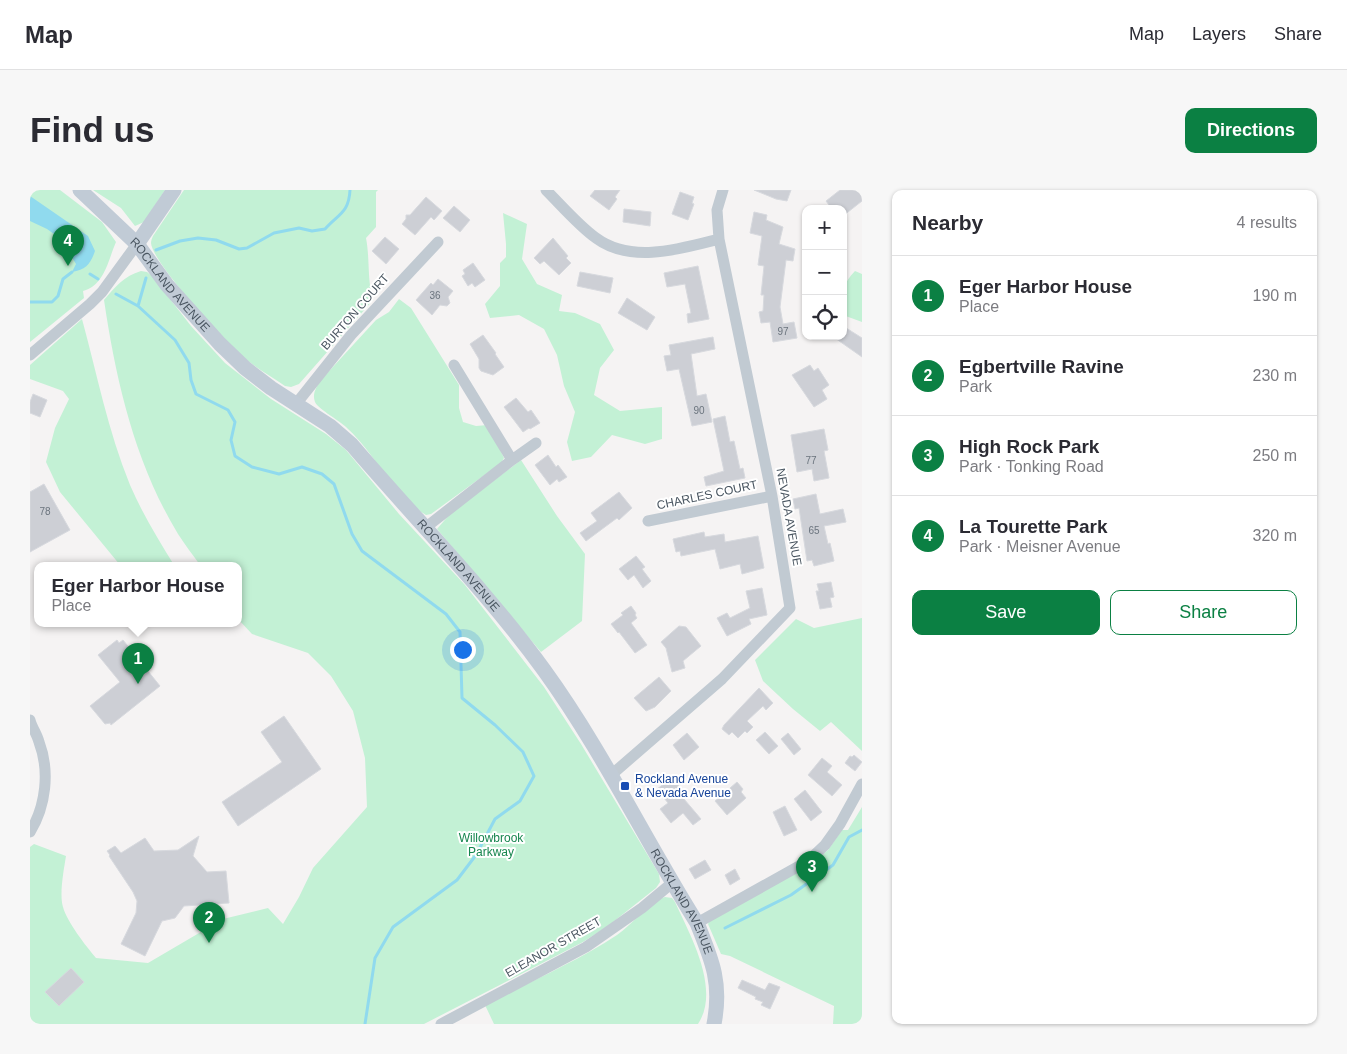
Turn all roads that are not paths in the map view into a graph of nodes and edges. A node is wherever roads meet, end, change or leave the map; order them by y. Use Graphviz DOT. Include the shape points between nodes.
graph roads {
  1 [pos="80,190"];
  2 [pos="174,190"];
  3 [pos="546,190"];
  4 [pos="723,190"];
  5 [pos="719,240"];
  6 [pos="438,242"];
  7 [pos="137,244"];
  8 [pos="30,355"];
  9 [pos="454,364"];
  10 [pos="296,404"];
  11 [pos="536,443"];
  12 [pos="512,460"];
  13 [pos="772,496"];
  14 [pos="648,521"];
  15 [pos="425,528"];
  16 [pos="30,722"];
  17 [pos="610,776"];
  18 [pos="862,784"];
  19 [pos="30,832"];
  20 [pos="672,883"];
  21 [pos="697,923"];
  22 [pos="441,1024"];
  23 [pos="714,1024"];
  1 -- 7 [label="street, ROCKLAND AVENUE"];
  2 -- 7 [label="street"];
  3 -- 5 [label="street" via="595,238 613,248 657,252"];
  4 -- 5 [label="street, NEVADA AVENUE" via="717,210"];
  5 -- 13 [label="street, NEVADA AVENUE"];
  6 -- 10 [label="street, BURTON COURT" via="351,335"];
  7 -- 8 [label="street" via="102,292"];
  7 -- 10 [label="street, ROCKLAND AVENUE" via="167,285 220,344 246,368"];
  9 -- 12 [label="street"];
  10 -- 15 [label="street, ROCKLAND AVENUE" via="330,426 352,446"];
  11 -- 12 [label="street"];
  12 -- 15 [label="street"];
  13 -- 14 [label="street, CHARLES COURT"];
  13 -- 17 [label="street, NEVADA AVENUE" via="790,608 722,679"];
  15 -- 17 [label="street, ROCKLAND AVENUE" via="472,580 541,666"];
  16 -- 19 [label="street" via="44,758 45,775 44,795"];
  17 -- 20 [label="street, ROCKLAND AVENUE"];
  18 -- 21 [label="street" via="840,824 808,861"];
  20 -- 21 [label="street, ROCKLAND AVENUE"];
  20 -- 22 [label="street, ELEANOR STREET" via="586,947"];
  21 -- 23 [label="street, ROCKLAND AVENUE" via="717,981 718,1005"];
}
